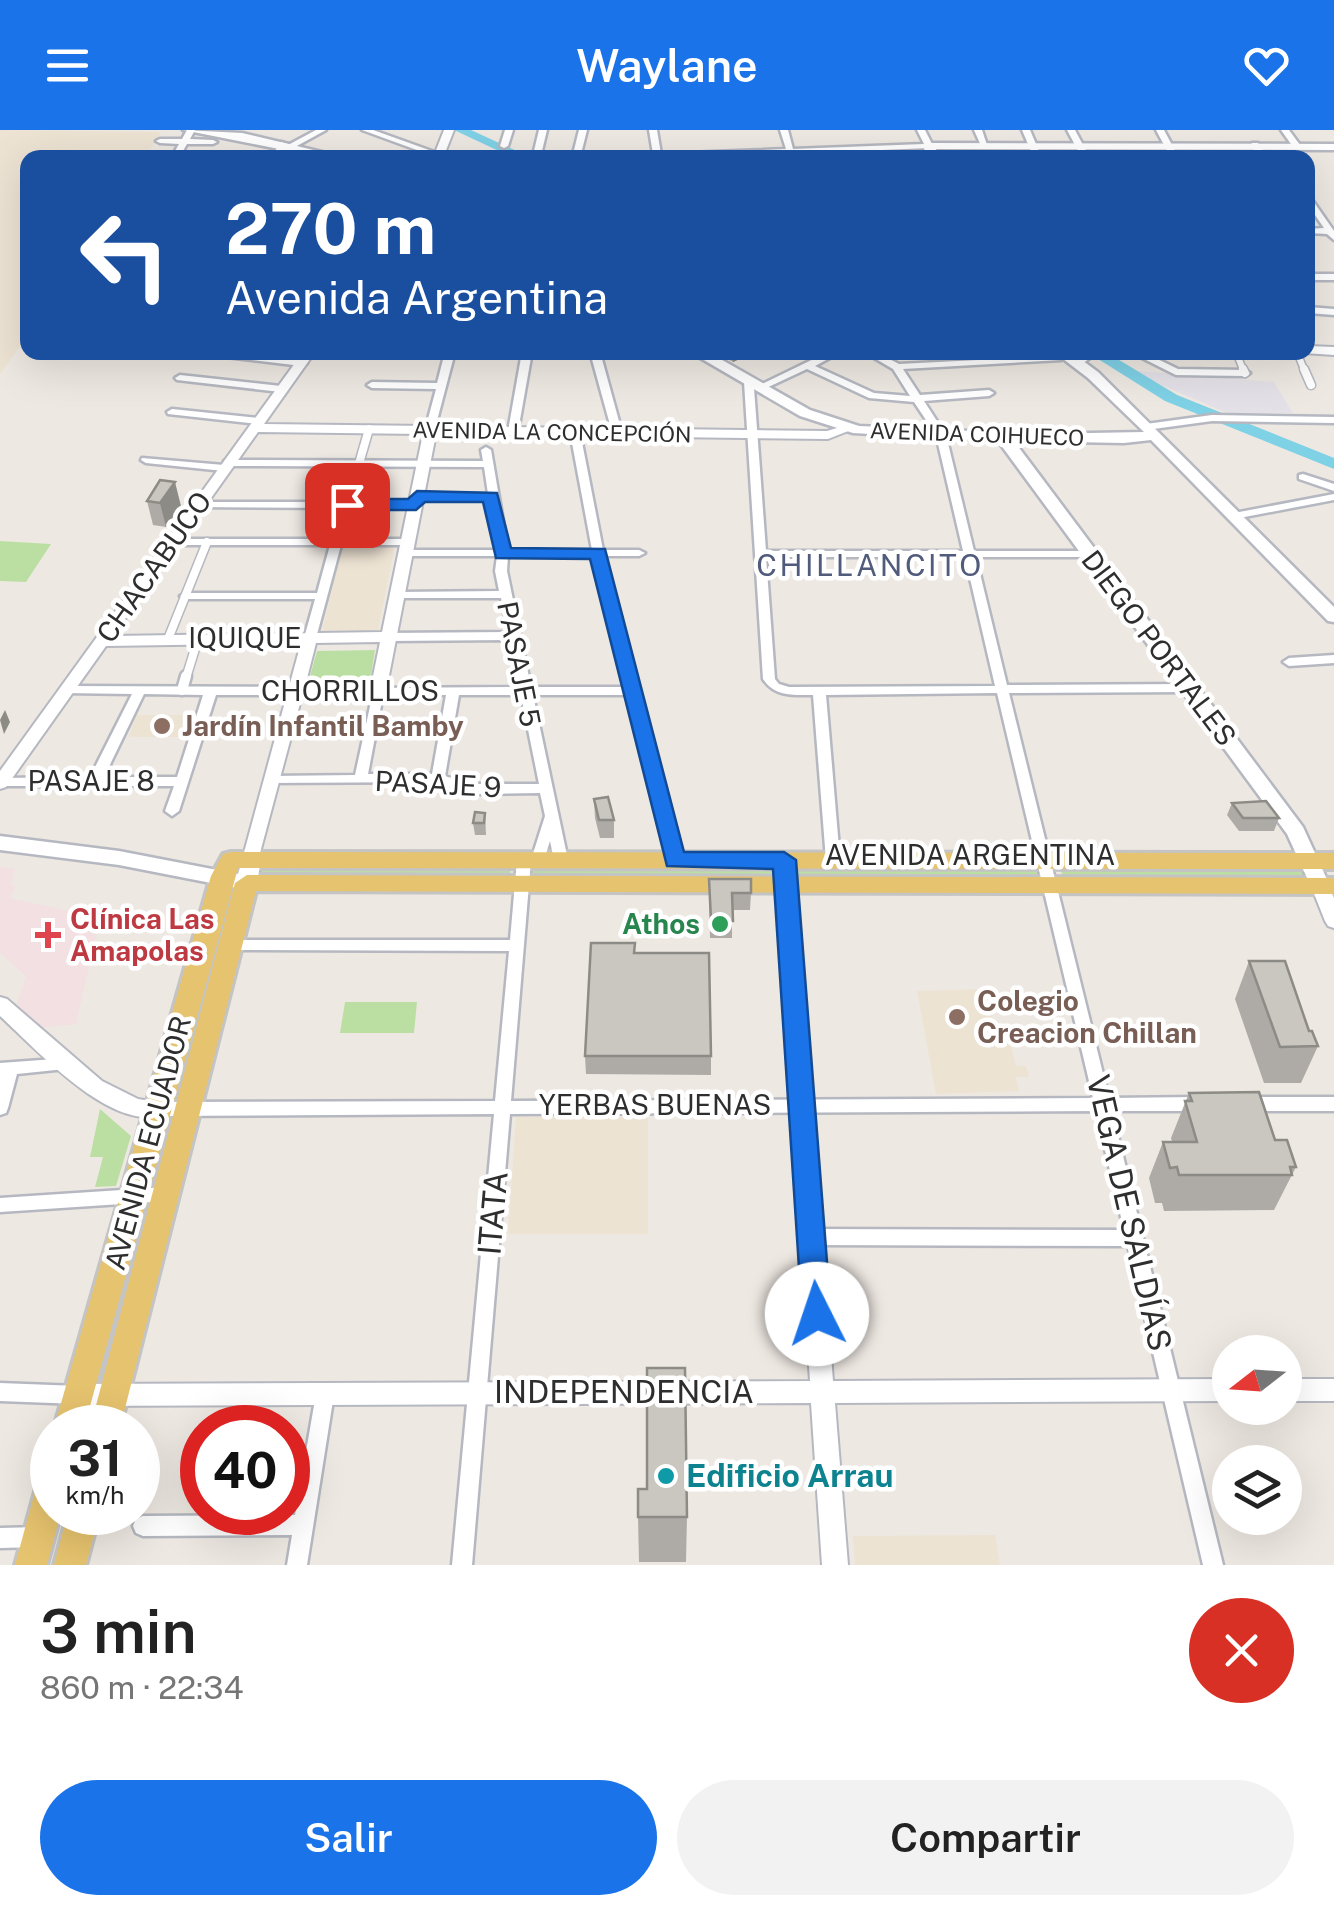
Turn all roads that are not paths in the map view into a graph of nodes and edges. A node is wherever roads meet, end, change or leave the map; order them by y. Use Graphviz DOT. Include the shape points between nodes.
graph roads {
  1 [pos="322,130"];
  2 [pos="366,130"];
  3 [pos="508,130"];
  4 [pos="978,130"];
  5 [pos="1160,130"];
  6 [pos="1285,130"];
  7 [pos="160,141"];
  8 [pos="213,142"];
  9 [pos="183,144"];
  10 [pos="288,144"];
  11 [pos="1296,144"];
  12 [pos="1168,145"];
  13 [pos="1212,145"];
  14 [pos="1255,145"];
  15 [pos="504,146"];
  16 [pos="985,146"];
  17 [pos="1334,147"];
  18 [pos="282,150"];
  19 [pos="312,150"];
  20 [pos="421,150"];
  21 [pos="949,150"];
  22 [pos="1019,150"];
  23 [pos="1107,150"];
  24 [pos="1171,150"];
  25 [pos="1215,150"];
  26 [pos="1258,150"];
  27 [pos="1315,210"];
  28 [pos="1332,234"];
  29 [pos="304,360"];
  30 [pos="448,360"];
  31 [pos="526,360"];
  32 [pos="596,360"];
  33 [pos="710,360"];
  34 [pos="821,360"];
  35 [pos="884,360"];
  36 [pos="972,360"];
  37 [pos="987,360"];
  38 [pos="1041,360"];
  39 [pos="1073,360"];
  40 [pos="1151,360"];
  41 [pos="1239,360"];
  42 [pos="1300,360"];
  43 [pos="808,366"];
  44 [pos="898,367"];
  45 [pos="1245,374"];
  46 [pos="180,378"];
  47 [pos="372,385"];
  48 [pos="754,385"];
  49 [pos="1311,385"];
  50 [pos="441,386"];
  51 [pos="282,390"];
  52 [pos="989,393"];
  53 [pos="918,399"];
  54 [pos="172,412"];
  55 [pos="1334,420"];
  56 [pos="255,424"];
  57 [pos="850,428"];
  58 [pos="369,430"];
  59 [pos="430,430"];
  60 [pos="513,431"];
  61 [pos="1150,431"];
  62 [pos="575,432"];
  63 [pos="617,432"];
  64 [pos="752,434"];
  65 [pos="942,435"];
  66 [pos="1003,437"];
  67 [pos="486,450"];
  68 [pos="146,460"];
  69 [pos="359,464"];
  70 [pos="424,464"];
  71 [pos="486,464"];
  72 [pos="226,465"];
  73 [pos="1303,477"];
  74 [pos="1334,488"];
  75 [pos="491,497"];
  76 [pos="1334,497"];
  77 [pos="416,501"];
  78 [pos="198,505"];
  79 [pos="347,505"];
  80 [pos="1234,516"];
  81 [pos="171,542"];
  82 [pos="207,542"];
  83 [pos="337,542"];
  84 [pos="407,548"];
  85 [pos="598,553"];
  86 [pos="639,553"];
  87 [pos="503,554"];
  88 [pos="760,554"];
  89 [pos="971,554"];
  90 [pos="1088,554"];
  91 [pos="505,594"];
  92 [pos="398,595"];
  93 [pos="186,596"];
  94 [pos="322,596"];
  95 [pos="1334,617"];
  96 [pos="514,636"];
  97 [pos="389,637"];
  98 [pos="198,638"];
  99 [pos="310,638"];
  100 [pos="168,639"];
  101 [pos="102,641"];
  102 [pos="1334,658"];
  103 [pos="1289,662"];
  104 [pos="1190,688"];
  105 [pos="1004,689"];
  106 [pos="66,690"];
  107 [pos="140,690"];
  108 [pos="182,690"];
  109 [pos="212,690"];
  110 [pos="378,690"];
  111 [pos="296,691"];
  112 [pos="453,691"];
  113 [pos="523,691"];
  114 [pos="633,691"];
  115 [pos="819,691"];
  116 [pos="438,778"];
  117 [pos="272,780"];
  118 [pos="360,780"];
  119 [pos="95,781"];
  120 [pos="182,781"];
  121 [pos="0,782"];
  122 [pos="545,788"];
  123 [pos="172,811"];
  124 [pos="551,818"];
  125 [pos="0,844"];
  126 [pos="675,860"];
  127 [pos="833,860"];
  128 [pos="1322,861"];
  129 [pos="536,866"];
  130 [pos="238,870"];
  131 [pos="785,872"];
  132 [pos="1049,872"];
  133 [pos="1327,886"];
  134 [pos="1334,920"];
  135 [pos="231,944"];
  136 [pos="516,946"];
  137 [pos="0,1004"];
  138 [pos="70,1064"];
  139 [pos="5,1068"];
  140 [pos="802,1104"];
  141 [pos="1103,1104"];
  142 [pos="1334,1104"];
  143 [pos="502,1106"];
  144 [pos="0,1108"];
  145 [pos="188,1108"];
  146 [pos="156,1109"];
  147 [pos="134,1194"];
  148 [pos="167,1194"];
  149 [pos="0,1205"];
  150 [pos="811,1237"];
  151 [pos="1135,1238"];
  152 [pos="1171,1390"];
  153 [pos="1212,1390"];
  154 [pos="1302,1390"];
  155 [pos="1334,1390"];
  156 [pos="822,1391"];
  157 [pos="0,1392"];
  158 [pos="477,1393"];
  159 [pos="324,1394"];
  160 [pos="78,1395"];
  161 [pos="113,1395"];
  162 [pos="75,1405"];
  163 [pos="111,1405"];
  164 [pos="310,1486"];
  165 [pos="78,1535"];
  166 [pos="303,1535"];
  167 [pos="0,1538"];
  168 [pos="35,1551"];
  169 [pos="70,1565"];
  170 [pos="298,1565"];
  171 [pos="462,1565"];
  172 [pos="835,1565"];
  173 [pos="1213,1565"];
  1 -- 10 [label="street"];
  2 -- 20 [label="street"];
  3 -- 15 [label="street"];
  4 -- 16 [label="street"];
  5 -- 12 [label="street"];
  6 -- 11 [label="street"];
  7 -- 9 [label="street"];
  8 -- 9 [label="street"];
  9 -- 10 [label="main road"];
  10 -- 18 [label="street"];
  10 -- 19 [label="main road"];
  11 -- 14 [label="main road"];
  11 -- 17 [label="main road"];
  12 -- 13 [label="main road"];
  12 -- 23 [label="main road"];
  12 -- 24 [label="street"];
  13 -- 14 [label="main road"];
  13 -- 25 [label="street"];
  14 -- 26 [label="street"];
  16 -- 21 [label="main road"];
  16 -- 22 [label="main road"];
  27 -- 28 [label="street"];
  29 -- 51 [label="street, CHACABUCO"];
  30 -- 50 [label="street"];
  31 -- 60 [label="street"];
  32 -- 63 [label="street"];
  33 -- 48 [label="main road, AVENIDA COIHUECO"];
  34 -- 43 [label="street"];
  35 -- 44 [label="street"];
  36 -- 44 [label="street"];
  37 -- 38 [label="street"];
  39 -- 61 [label="main road"];
  40 -- 45 [label="street" via="1176,372"];
  41 -- 45 [label="street"];
  42 -- 49 [label="street"];
  43 -- 48 [label="street"];
  43 -- 53 [label="street" via="860,393"];
  44 -- 53 [label="street, VEGA DE SALDÍAS"];
  46 -- 51 [label="street"];
  47 -- 50 [label="street"];
  48 -- 57 [label="main road, AVENIDA COIHUECO"];
  48 -- 64 [label="street"];
  50 -- 59 [label="street"];
  51 -- 56 [label="street, CHACABUCO"];
  52 -- 53 [label="street"];
  53 -- 65 [label="street, VEGA DE SALDÍAS"];
  54 -- 56 [label="street"];
  55 -- 61 [label="street" via="1212,418"];
  56 -- 58 [label="street, AVENIDA LA CONCEPCIÓN"];
  56 -- 72 [label="street, CHACABUCO"];
  57 -- 64 [label="street, AVENIDA LA CONCEPCIÓN" via="828,435"];
  57 -- 65 [label="main road, AVENIDA COIHUECO"];
  58 -- 59 [label="street, AVENIDA LA CONCEPCIÓN"];
  58 -- 69 [label="street"];
  59 -- 60 [label="street, AVENIDA LA CONCEPCIÓN"];
  59 -- 70 [label="street"];
  60 -- 62 [label="street, AVENIDA LA CONCEPCIÓN"];
  61 -- 66 [label="main road, AVENIDA COIHUECO" via="1124,439"];
  61 -- 80 [label="main road"];
  62 -- 63 [label="street, AVENIDA LA CONCEPCIÓN"];
  62 -- 85 [label="street"];
  63 -- 64 [label="street, AVENIDA LA CONCEPCIÓN"];
  64 -- 88 [label="street"];
  65 -- 66 [label="main road, AVENIDA COIHUECO"];
  65 -- 89 [label="street, VEGA DE SALDÍAS"];
  66 -- 90 [label="main road, DIEGO PORTALES"];
  67 -- 71 [label="street, PASAJE 5"];
  68 -- 72 [label="street"];
  69 -- 70 [label="street"];
  69 -- 72 [label="street"];
  69 -- 79 [label="street"];
  70 -- 71 [label="street"];
  70 -- 77 [label="street"];
  71 -- 75 [label="street, PASAJE 5"];
  72 -- 78 [label="street, CHACABUCO"];
  73 -- 74 [label="street"];
  75 -- 77 [label="street"];
  75 -- 87 [label="street, PASAJE 5"];
  76 -- 80 [label="street"];
  77 -- 79 [label="street"];
  77 -- 84 [label="street"];
  78 -- 79 [label="street"];
  78 -- 81 [label="street, CHACABUCO"];
  79 -- 83 [label="street"];
  80 -- 95 [label="main road"];
  81 -- 82 [label="street"];
  81 -- 101 [label="street, CHACABUCO"];
  82 -- 83 [label="street"];
  82 -- 93 [label="street"];
  83 -- 84 [label="street"];
  83 -- 94 [label="street"];
  84 -- 87 [label="street"];
  84 -- 92 [label="street"];
  85 -- 86 [label="street"];
  85 -- 87 [label="street"];
  85 -- 114 [label="street"];
  87 -- 91 [label="street, PASAJE 5"];
  88 -- 89 [label="street"];
  88 -- 115 [label="street" via="769,678 775,687"];
  89 -- 90 [label="street"];
  89 -- 105 [label="street, VEGA DE SALDÍAS"];
  90 -- 104 [label="main road, DIEGO PORTALES"];
  91 -- 92 [label="street"];
  91 -- 96 [label="street, PASAJE 5"];
  92 -- 97 [label="street"];
  93 -- 94 [label="street"];
  93 -- 100 [label="street"];
  94 -- 99 [label="street"];
  96 -- 97 [label="street"];
  96 -- 113 [label="street, PASAJE 5"];
  97 -- 99 [label="street, IQUIQUE"];
  97 -- 110 [label="street"];
  98 -- 99 [label="street, IQUIQUE"];
  98 -- 100 [label="street, IQUIQUE"];
  98 -- 108 [label="street"];
  99 -- 111 [label="street"];
  100 -- 101 [label="street, IQUIQUE"];
  101 -- 106 [label="street, CHACABUCO"];
  102 -- 103 [label="street"];
  104 -- 105 [label="street"];
  104 -- 128 [label="main road, DIEGO PORTALES"];
  105 -- 115 [label="street"];
  105 -- 132 [label="street, VEGA DE SALDÍAS"];
  106 -- 107 [label="street, CHORRILLOS"];
  106 -- 121 [label="street, CHACABUCO"];
  107 -- 108 [label="street, CHORRILLOS"];
  107 -- 119 [label="street"];
  108 -- 109 [label="street, CHORRILLOS"];
  109 -- 111 [label="street, CHORRILLOS"];
  109 -- 120 [label="street"];
  110 -- 111 [label="street, CHORRILLOS"];
  110 -- 112 [label="street, CHORRILLOS"];
  110 -- 118 [label="street"];
  111 -- 117 [label="street"];
  112 -- 113 [label="street, CHORRILLOS"];
  112 -- 116 [label="street"];
  113 -- 114 [label="street, CHORRILLOS"];
  113 -- 122 [label="street, PASAJE 5"];
  114 -- 126 [label="street"];
  115 -- 127 [label="street"];
  116 -- 118 [label="street, PASAJE 9"];
  116 -- 122 [label="street, PASAJE 9" via="468,789"];
  117 -- 118 [label="street, PASAJE 9"];
  117 -- 130 [label="street" via="258,832"];
  119 -- 120 [label="street, PASAJE 8"];
  119 -- 121 [label="street, PASAJE 8"];
  120 -- 123 [label="street"];
  122 -- 124 [label="street, PASAJE 5"];
  124 -- 129 [label="street, PASAJE 5"];
  124 -- 129 [label="street, PASAJE 5"];
  125 -- 130 [label="main road"];
  126 -- 129 [label="main road, AVENIDA ARGENTINA"];
  126 -- 131 [label="main road, AVENIDA ARGENTINA"];
  127 -- 131 [label="main road, AVENIDA ARGENTINA"];
  127 -- 132 [label="main road, AVENIDA ARGENTINA"];
  128 -- 132 [label="main road, AVENIDA ARGENTINA"];
  128 -- 133 [label="main road, DIEGO PORTALES"];
  129 -- 130 [label="main road, AVENIDA ARGENTINA"];
  129 -- 131 [label="main road, AVENIDA ARGENTINA"];
  129 -- 136 [label="street, ITATA"];
  130 -- 135 [label="main road, AVENIDA ECUADOR"];
  130 -- 146 [label="main road, AVENIDA ECUADOR"];
  131 -- 132 [label="main road, AVENIDA ARGENTINA"];
  131 -- 140 [label="street"];
  132 -- 133 [label="main road, AVENIDA ARGENTINA"];
  132 -- 141 [label="street, VEGA DE SALDÍAS"];
  133 -- 134 [label="street"];
  135 -- 136 [label="street"];
  135 -- 145 [label="main road, AVENIDA ECUADOR"];
  136 -- 143 [label="street, ITATA"];
  137 -- 138 [label="street"];
  138 -- 139 [label="street"];
  138 -- 146 [label="street" via="117,1102"];
  139 -- 144 [label="street"];
  140 -- 141 [label="street, YERBAS BUENAS"];
  140 -- 143 [label="street, YERBAS BUENAS"];
  140 -- 150 [label="street"];
  141 -- 142 [label="street, YERBAS BUENAS"];
  141 -- 151 [label="street, VEGA DE SALDÍAS"];
  143 -- 145 [label="street, YERBAS BUENAS"];
  143 -- 158 [label="street, ITATA"];
  145 -- 146 [label="street, YERBAS BUENAS"];
  145 -- 148 [label="main road, AVENIDA ECUADOR"];
  146 -- 147 [label="main road, AVENIDA ECUADOR"];
  147 -- 148 [label="street"];
  147 -- 149 [label="street"];
  147 -- 160 [label="main road, AVENIDA ECUADOR"];
  148 -- 161 [label="main road, AVENIDA ECUADOR"];
  150 -- 151 [label="street"];
  150 -- 156 [label="street"];
  151 -- 152 [label="street, VEGA DE SALDÍAS"];
  152 -- 153 [label="street, INDEPENDENCIA"];
  152 -- 156 [label="street, INDEPENDENCIA"];
  152 -- 173 [label="street, VEGA DE SALDÍAS"];
  154 -- 155 [label="street"];
  156 -- 158 [label="street, INDEPENDENCIA"];
  156 -- 172 [label="street"];
  157 -- 160 [label="street"];
  158 -- 159 [label="street, INDEPENDENCIA"];
  158 -- 171 [label="street, ITATA"];
  159 -- 161 [label="street, INDEPENDENCIA"];
  159 -- 164 [label="street"];
  160 -- 161 [label="street, INDEPENDENCIA"];
  160 -- 162 [label="main road, AVENIDA ECUADOR"];
  161 -- 163 [label="main road, AVENIDA ECUADOR"];
  165 -- 169 [label="main road"];
  166 -- 170 [label="street"];
  167 -- 168 [label="street"];
}
